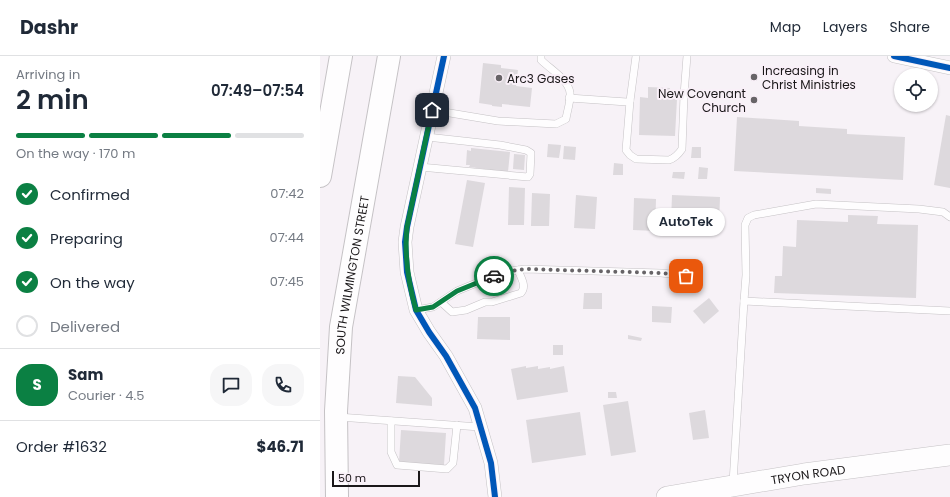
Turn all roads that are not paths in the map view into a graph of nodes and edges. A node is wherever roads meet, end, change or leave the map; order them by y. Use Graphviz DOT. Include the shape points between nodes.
graph roads {
  1 [pos="341,56"];
  2 [pos="389,56"];
  3 [pos="444,56"];
  4 [pos="541,56"];
  5 [pos="636,56"];
  6 [pos="687,56"];
  7 [pos="894,56"];
  8 [pos="950,68"];
  9 [pos="569,98"];
  10 [pos="630,101"];
  11 [pos="432,110"];
  12 [pos="427,137"];
  13 [pos="420,167"];
  14 [pos="320,176"];
  15 [pos="950,217"];
  16 [pos="518,270"];
  17 [pos="699,277"];
  18 [pos="744,301"];
  19 [pos="441,302"];
  20 [pos="416,310"];
  21 [pos="950,311"];
  22 [pos="336,417"];
  23 [pos="391,421"];
  24 [pos="457,425"];
  25 [pos="480,427"];
  26 [pos="950,455"];
  27 [pos="733,486"];
  28 [pos="337,497"];
  29 [pos="495,497"];
  30 [pos="667,497"];
  1 -- 14 [label="highway"];
  2 -- 22 [label="highway, SOUTH WILMINGTON STREET" via="341,327"];
  3 -- 11 [label="street"];
  4 -- 9 [label="lane" via="550,68 562,76 570,93"];
  5 -- 10 [label="lane"];
  6 -- 10 [label="lane" via="682,149 674,159 636,159 626,150"];
  7 -- 8 [label="street"];
  9 -- 10 [label="lane"];
  9 -- 11 [label="lane" via="566,119 556,124 498,120"];
  11 -- 12 [label="street"];
  12 -- 13 [label="street"];
  12 -- 13 [label="lane" via="526,150 531,153 530,174 528,177"];
  13 -- 20 [label="street" via="405,242 407,272"];
  15 -- 18 [label="lane" via="942,212 919,209 816,204 754,215 748,218 745,225"];
  16 -- 17 [label="lane" via="661,273"];
  16 -- 19 [label="lane" via="503,272 457,291"];
  16 -- 19 [label="lane" via="524,285 521,293 459,312 452,312"];
  18 -- 21 [label="lane"];
  18 -- 27 [label="lane"];
  19 -- 20 [label="lane" via="433,307"];
  20 -- 25 [label="street" via="475,408"];
  22 -- 23 [label="lane"];
  22 -- 28 [label="highway, SOUTH WILMINGTON STREET"];
  23 -- 24 [label="lane"];
  23 -- 24 [label="lane" via="391,452 397,465 447,469 453,464"];
  24 -- 25 [label="lane"];
  25 -- 29 [label="street" via="490,463"];
  26 -- 27 [label="main road, TRYON ROAD"];
  27 -- 30 [label="main road, TRYON ROAD"];
}
